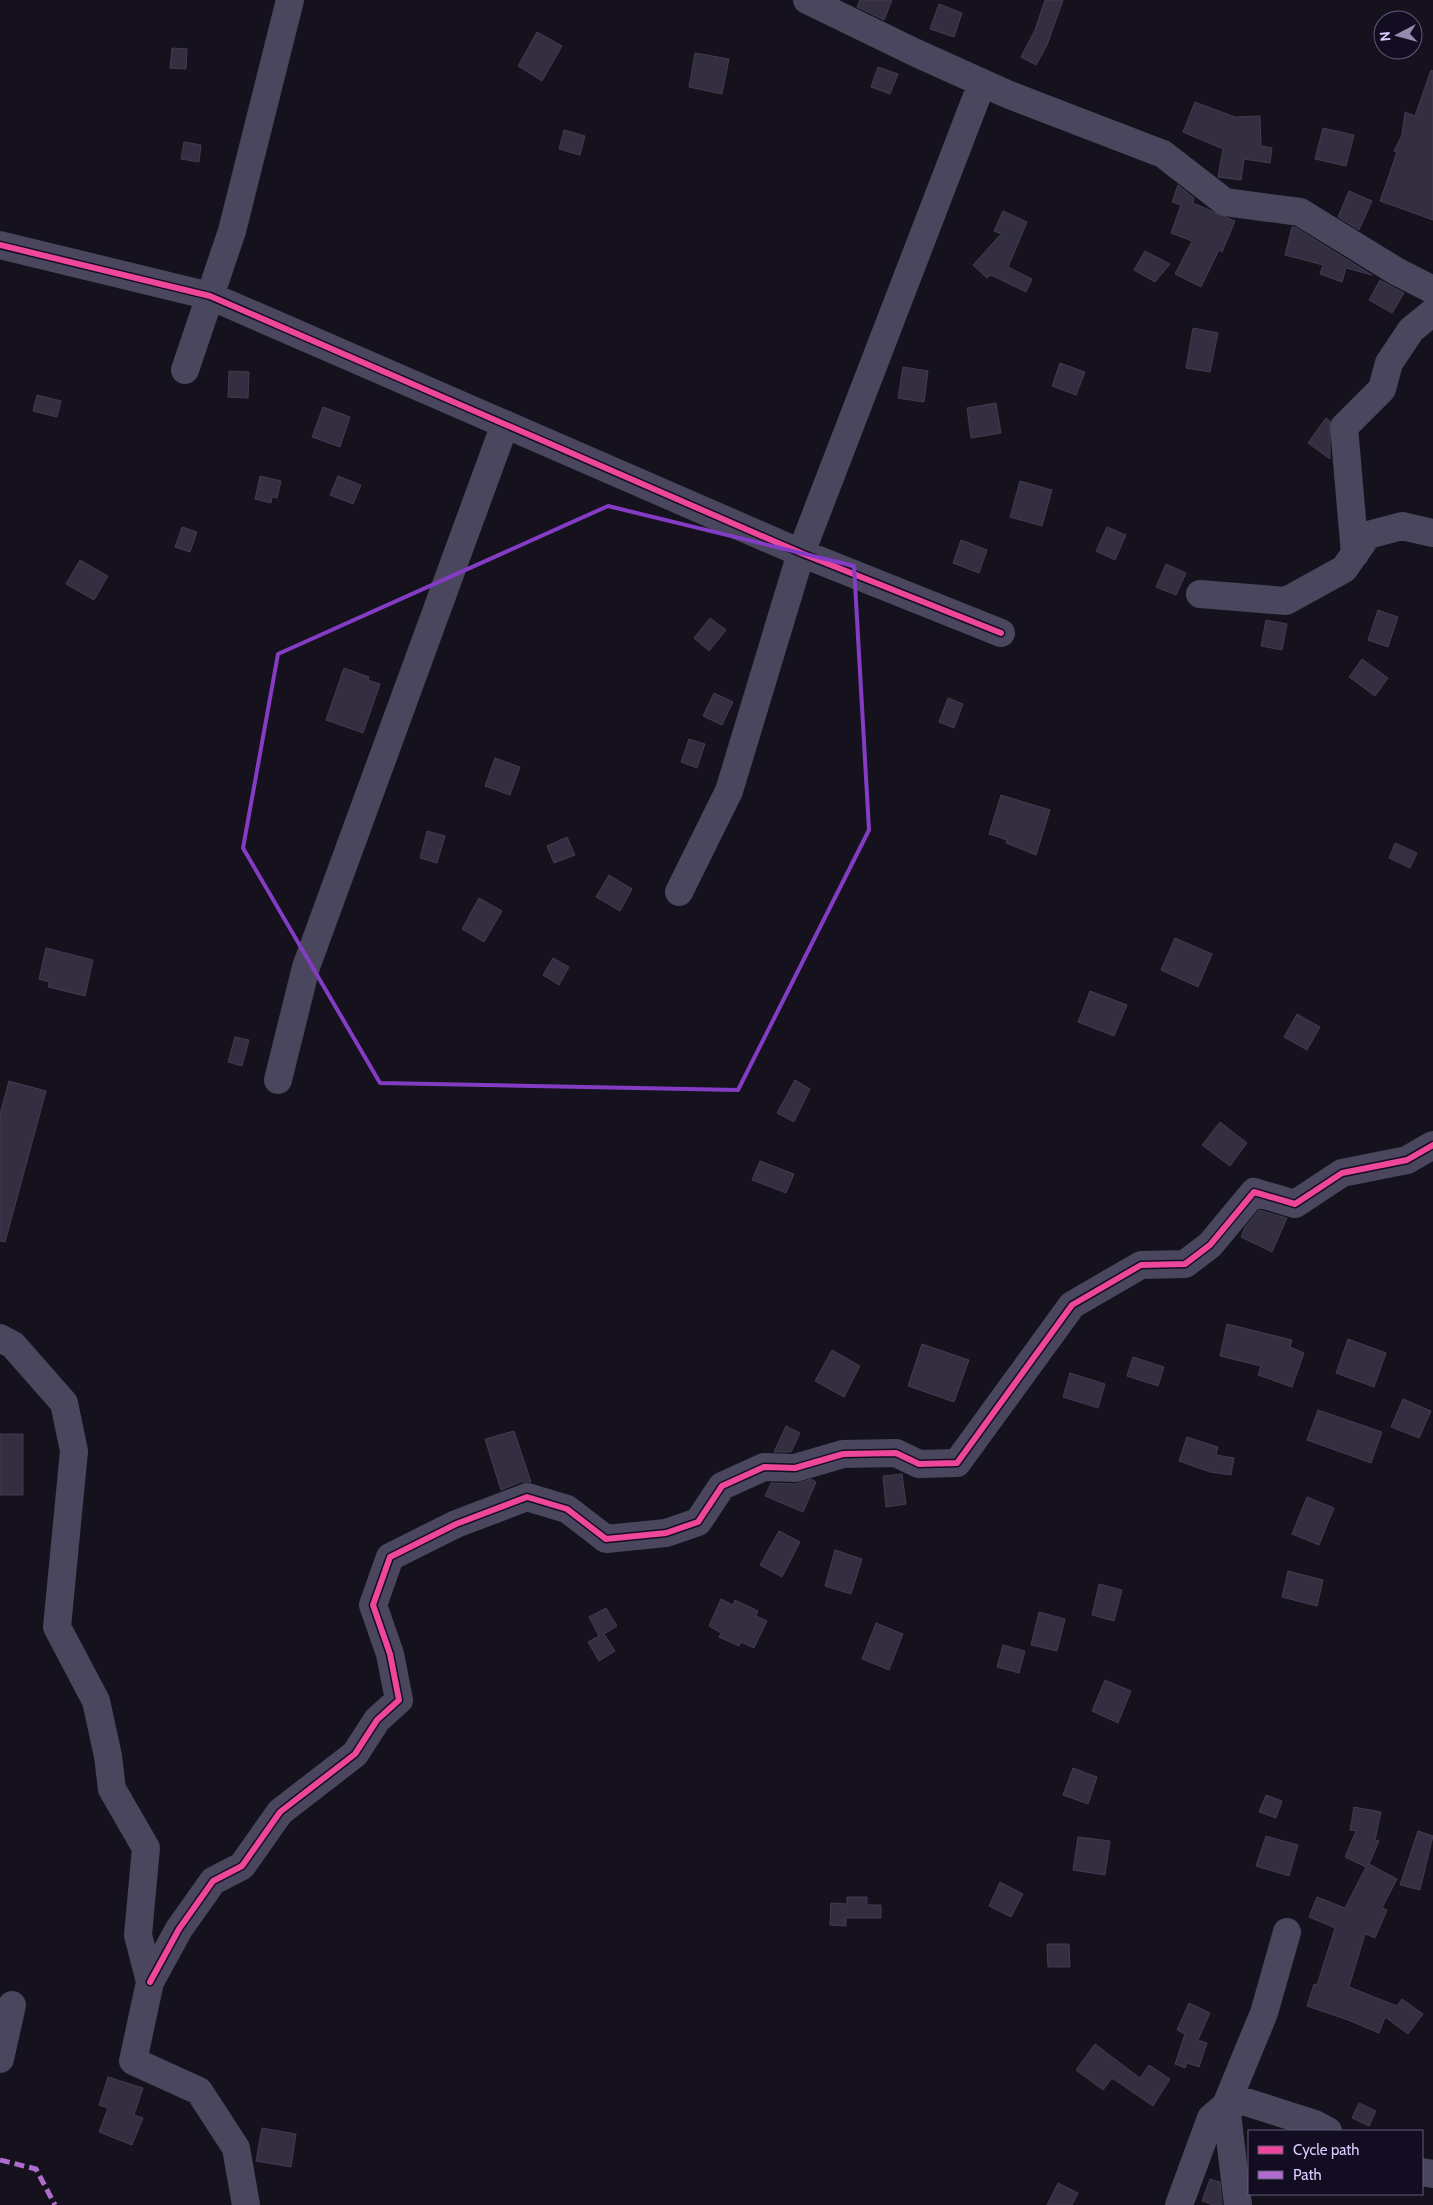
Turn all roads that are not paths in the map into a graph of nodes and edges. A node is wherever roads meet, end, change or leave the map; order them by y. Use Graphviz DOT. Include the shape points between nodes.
graph roads {
  1 [pos="290,0"];
  2 [pos="807,0"];
  3 [pos="982,83"];
  4 [pos="0,245"];
  5 [pos="1433,290"];
  6 [pos="210,296"];
  7 [pos="1433,312"];
  8 [pos="185,370"];
  9 [pos="505,424"];
  10 [pos="1433,533"];
  11 [pos="801,554"];
  12 [pos="1355,554"];
  13 [pos="1200,594"];
  14 [pos="1001,634"];
  15 [pos="679,892"];
  16 [pos="278,1080"];
  17 [pos="1433,1145"];
  18 [pos="0,1338"];
  19 [pos="1286,1932"];
  20 [pos="150,1982"];
  21 [pos="12,2005"];
  22 [pos="0,2059"];
  23 [pos="1226,2105"];
  24 [pos="1326,2130"];
  25 [pos="246,2205"];
  26 [pos="1179,2205"];
  27 [pos="1238,2205"];
  1 -- 6 [label="street" via="232,231"];
  2 -- 3 [label="street"];
  3 -- 5 [label="street" via="1163,154 1225,202 1300,212"];
  3 -- 11 [label="street"];
  4 -- 6 [label="street"];
  6 -- 8 [label="street"];
  6 -- 9 [label="street"];
  7 -- 12 [label="street" via="1411,330 1389,363 1382,389 1344,427"];
  9 -- 11 [label="street"];
  9 -- 16 [label="street" via="306,968"];
  10 -- 12 [label="street" via="1402,526 1368,535"];
  11 -- 14 [label="street"];
  11 -- 15 [label="street" via="729,791"];
  12 -- 13 [label="street" via="1344,569 1286,601"];
  17 -- 20 [label="street" via="1407,1160 1342,1173 1295,1204 1254,1192 1210,1245 1186,1264 1142,1265 1072,1305 957,1464 919,1464 896,1453 843,1454 795,1468 764,1467 722,1486 698,1522 666,1533 606,1539 566,1509 527,1498 456,1524 390,1557 373,1605 390,1654 398,1700 377,1720 355,1754 280,1812 242,1866 213,1881 179,1929"];
  18 -- 20 [label="street" via="13,1345 64,1404 74,1451 57,1627 96,1700 112,1789 146,1848 138,1935"];
  19 -- 23 [label="street" via="1264,2013"];
  20 -- 25 [label="street" via="133,2061 199,2091 236,2148"];
  21 -- 22 [label="street"];
  23 -- 24 [label="street" via="1243,2101"];
  23 -- 26 [label="street" via="1211,2118"];
  23 -- 27 [label="street"];
}
